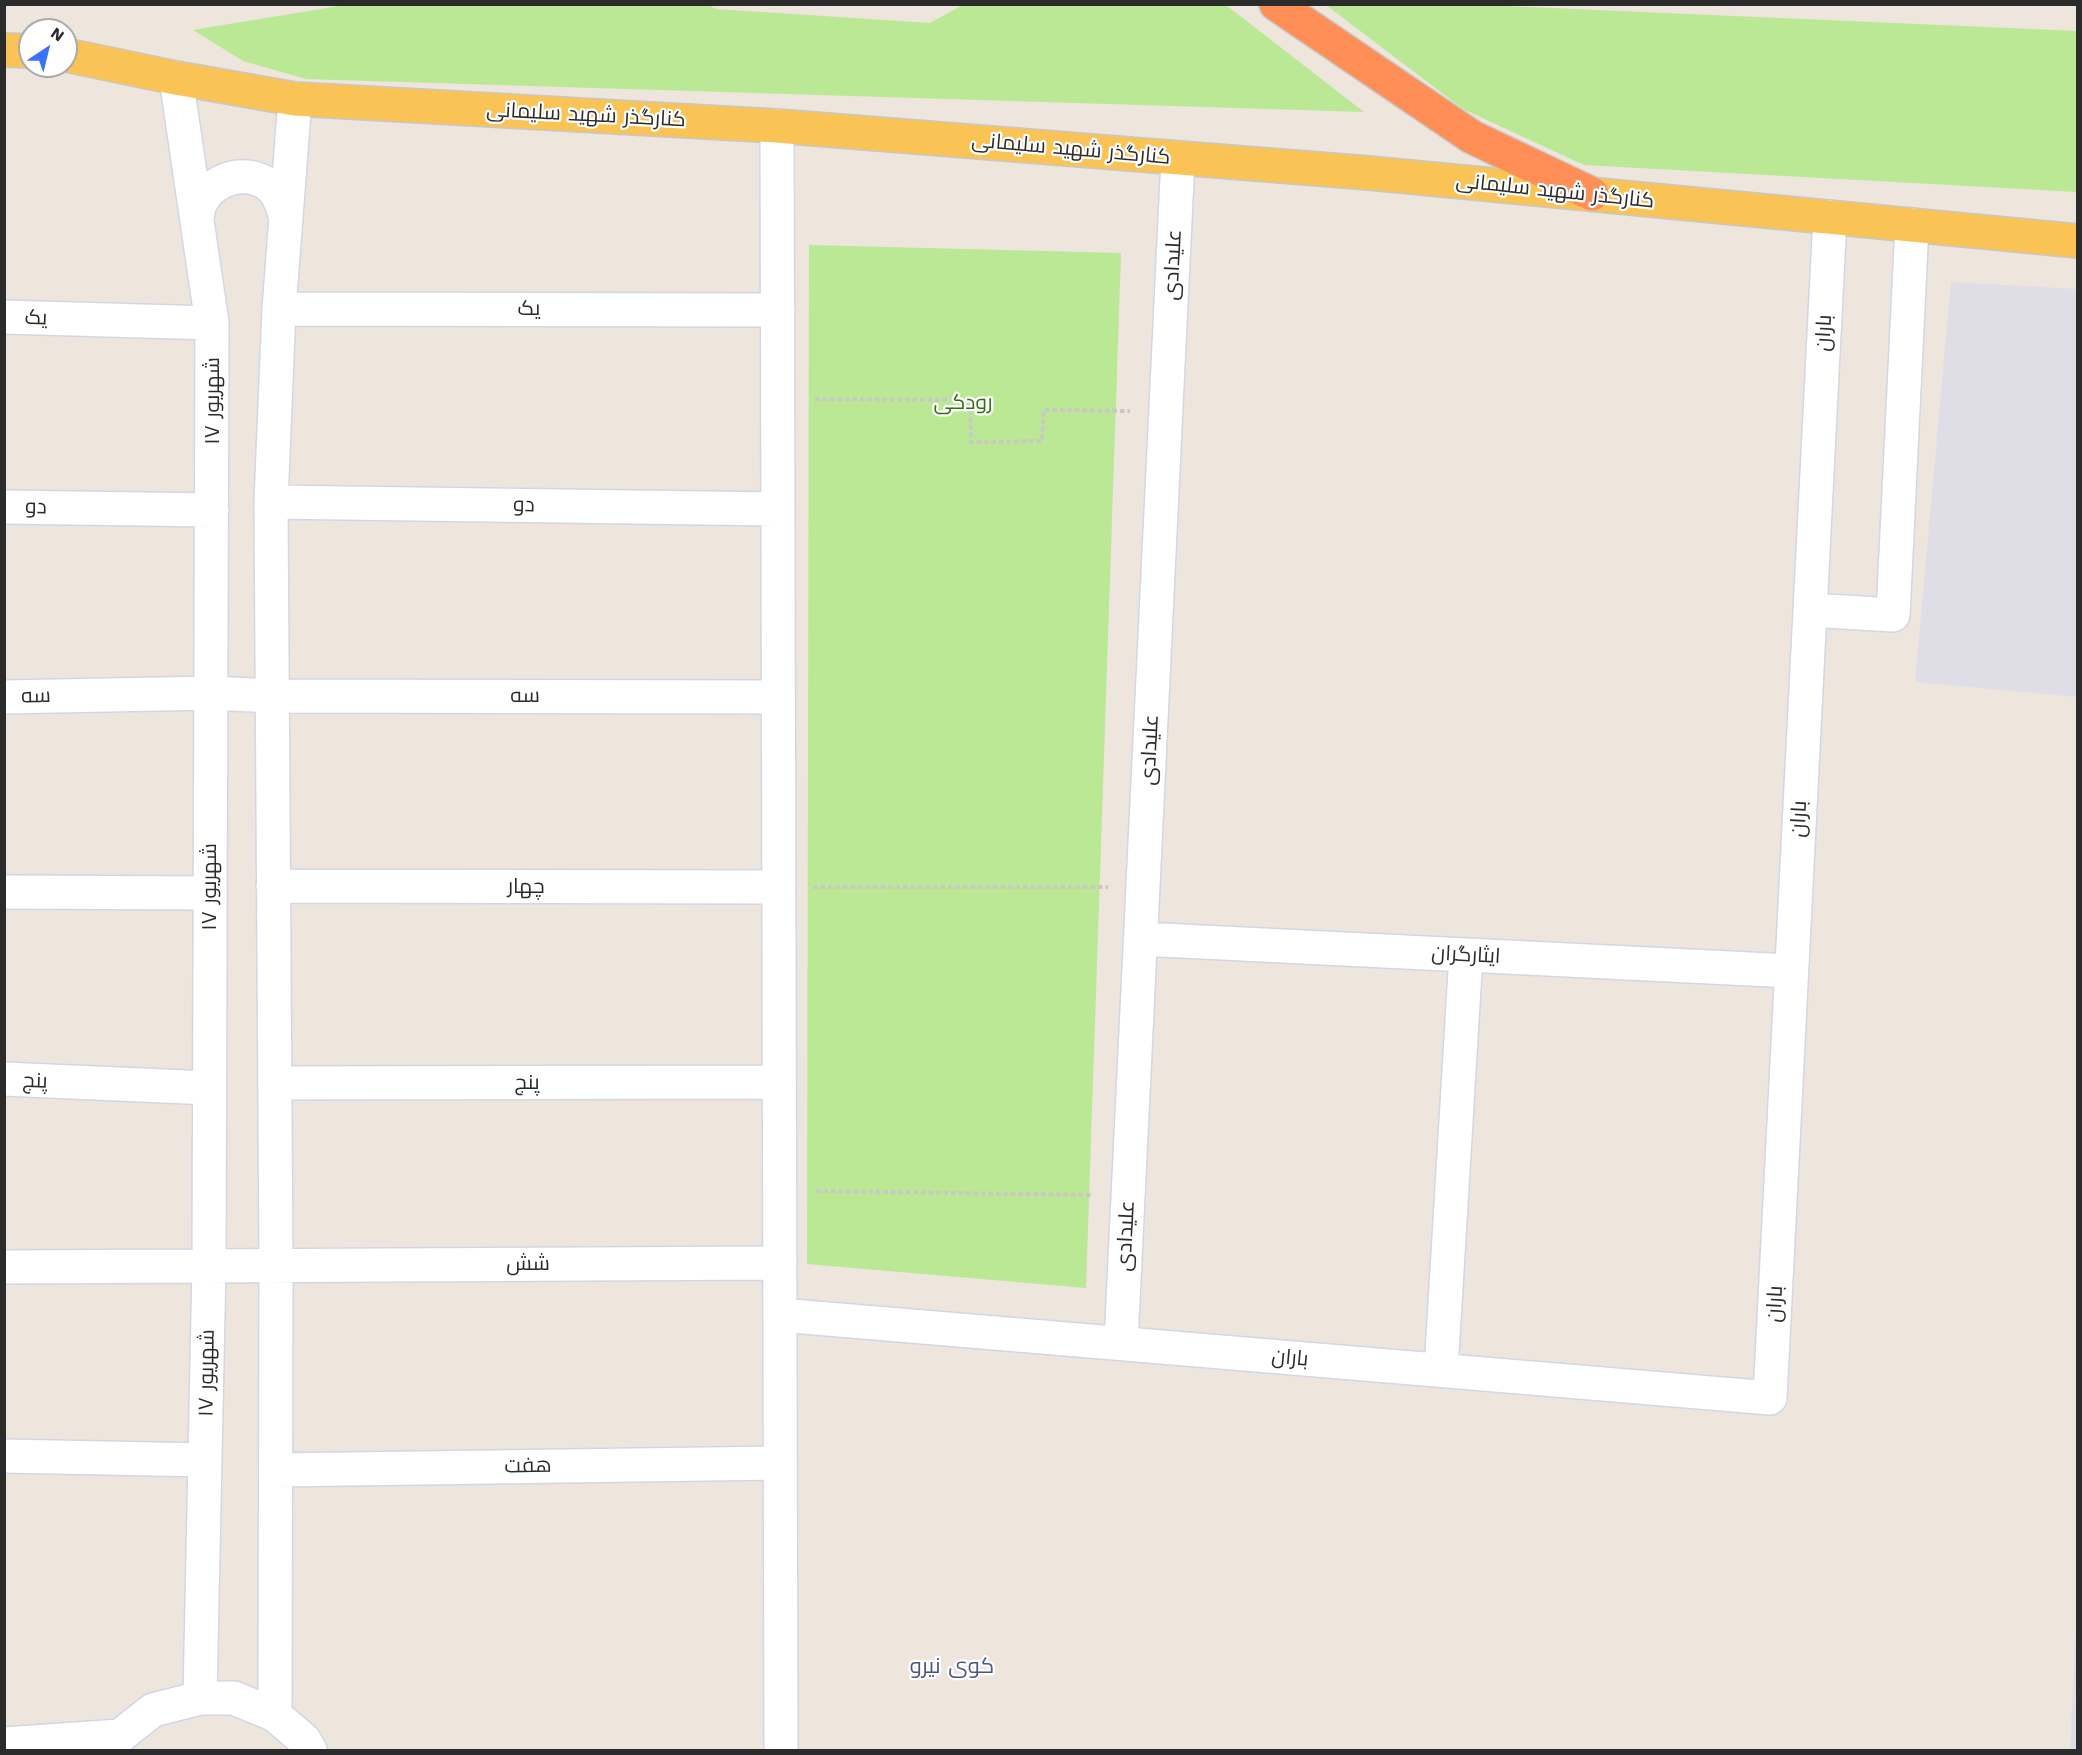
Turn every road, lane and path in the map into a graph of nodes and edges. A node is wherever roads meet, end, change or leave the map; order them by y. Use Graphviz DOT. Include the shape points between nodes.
graph roads {
  1 [pos="1276,4"];
  2 [pos="78,58"];
  3 [pos="176,78"];
  4 [pos="295,99"];
  5 [pos="777,126"];
  6 [pos="1178,158"];
  7 [pos="1592,194"];
  8 [pos="1830,217"];
  9 [pos="197,218"];
  10 [pos="286,218"];
  11 [pos="1912,225"];
  12 [pos="2078,241"];
  13 [pos="279,309"];
  14 [pos="778,310"];
  15 [pos="4,317"];
  16 [pos="212,323"];
  17 [pos="778,398"];
  18 [pos="1166,412"];
  19 [pos="271,502"];
  20 [pos="4,507"];
  21 [pos="778,509"];
  22 [pos="212,510"];
  23 [pos="1810,609"];
  24 [pos="212,693"];
  25 [pos="272,696"];
  26 [pos="4,697"];
  27 [pos="778,697"];
  28 [pos="273,886"];
  29 [pos="779,887"];
  30 [pos="1143,887"];
  31 [pos="4,892"];
  32 [pos="210,894"];
  33 [pos="1141,939"];
  34 [pos="1466,955"];
  35 [pos="1791,971"];
  36 [pos="4,1079"];
  37 [pos="275,1083"];
  38 [pos="780,1083"];
  39 [pos="209,1088"];
  40 [pos="780,1191"];
  41 [pos="1128,1196"];
  42 [pos="780,1263"];
  43 [pos="276,1264"];
  44 [pos="209,1266"];
  45 [pos="4,1267"];
  46 [pos="780,1315"];
  47 [pos="1121,1343"];
  48 [pos="1441,1370"];
  49 [pos="4,1455"];
  50 [pos="205,1460"];
  51 [pos="780,1463"];
  52 [pos="276,1470"];
  53 [pos="200,1698"];
  54 [pos="275,1715"];
  55 [pos="115,1743"];
  56 [pos="4,1744"];
  57 [pos="310,1750"];
  58 [pos="781,1750"];
  1 -- 7 [label="highway" via="1472,136"];
  2 -- 3 [label="main road, کنارگذر شهید سلیمانی"];
  3 -- 4 [label="main road, کنارگذر شهید سلیمانی"];
  3 -- 9 [label="street, ۱۷ شهریور"];
  4 -- 5 [label="main road, کنارگذر شهید سلیمانی"];
  4 -- 10 [label="street"];
  5 -- 6 [label="main road, کنارگذر شهید سلیمانی"];
  5 -- 14 [label="street"];
  6 -- 7 [label="main road, کنارگذر شهید سلیمانی"];
  6 -- 18 [label="street, علیدادی"];
  7 -- 8 [label="main road, کنارگذر شهید سلیمانی"];
  8 -- 11 [label="main road, کنارگذر شهید سلیمانی"];
  8 -- 23 [label="street, باران"];
  9 -- 10 [label="street" via="201,202 211,188 225,179 241,176 258,179 272,188 282,201"];
  9 -- 16 [label="street, ۱۷ شهریور"];
  10 -- 13 [label="street"];
  11 -- 12 [label="main road, کنارگذر شهید سلیمانی"];
  11 -- 23 [label="street" via="1893,615"];
  13 -- 14 [label="street, یک"];
  13 -- 19 [label="street"];
  14 -- 17 [label="street"];
  15 -- 16 [label="street, یک"];
  16 -- 22 [label="street, ۱۷ شهریور"];
  17 -- 18 [label="path" via="970,400 971,442 1042,441 1044,410"];
  17 -- 21 [label="street"];
  18 -- 30 [label="street, علیدادی"];
  19 -- 21 [label="street, دو"];
  19 -- 25 [label="street"];
  20 -- 22 [label="street, دو"];
  21 -- 27 [label="street"];
  22 -- 24 [label="street, ۱۷ شهریور"];
  23 -- 35 [label="street, باران"];
  24 -- 25 [label="street, سه"];
  24 -- 26 [label="street, سه"];
  24 -- 32 [label="street, ۱۷ شهریور"];
  25 -- 27 [label="street, سه"];
  25 -- 28 [label="street"];
  27 -- 29 [label="street"];
  28 -- 29 [label="street, چهار"];
  28 -- 37 [label="street"];
  29 -- 30 [label="path"];
  29 -- 38 [label="street"];
  30 -- 33 [label="street, علیدادی"];
  31 -- 32 [label="street"];
  32 -- 39 [label="street, ۱۷ شهریور"];
  33 -- 34 [label="street, ایثارگران"];
  33 -- 41 [label="street, علیدادی"];
  34 -- 35 [label="street, ایثارگران"];
  34 -- 48 [label="street"];
  35 -- 48 [label="street, باران" via="1770,1398"];
  36 -- 39 [label="street, پنج"];
  37 -- 38 [label="street, پنج"];
  37 -- 43 [label="street"];
  38 -- 40 [label="street"];
  39 -- 44 [label="street, ۱۷ شهریور"];
  40 -- 41 [label="path"];
  40 -- 42 [label="street"];
  41 -- 47 [label="street, علیدادی"];
  42 -- 43 [label="street, شش"];
  42 -- 46 [label="street"];
  43 -- 44 [label="street, شش"];
  43 -- 52 [label="street"];
  44 -- 45 [label="street"];
  44 -- 50 [label="street, ۱۷ شهریور"];
  46 -- 47 [label="street, باران"];
  46 -- 51 [label="street"];
  47 -- 48 [label="street, باران"];
  49 -- 50 [label="street"];
  50 -- 53 [label="street, ۱۷ شهریور"];
  51 -- 52 [label="street, هفت"];
  51 -- 58 [label="street"];
  52 -- 54 [label="street"];
  53 -- 54 [label="street" via="234,1698"];
  53 -- 55 [label="street" via="153,1710"];
  54 -- 57 [label="street"];
  55 -- 56 [label="street"];
}
